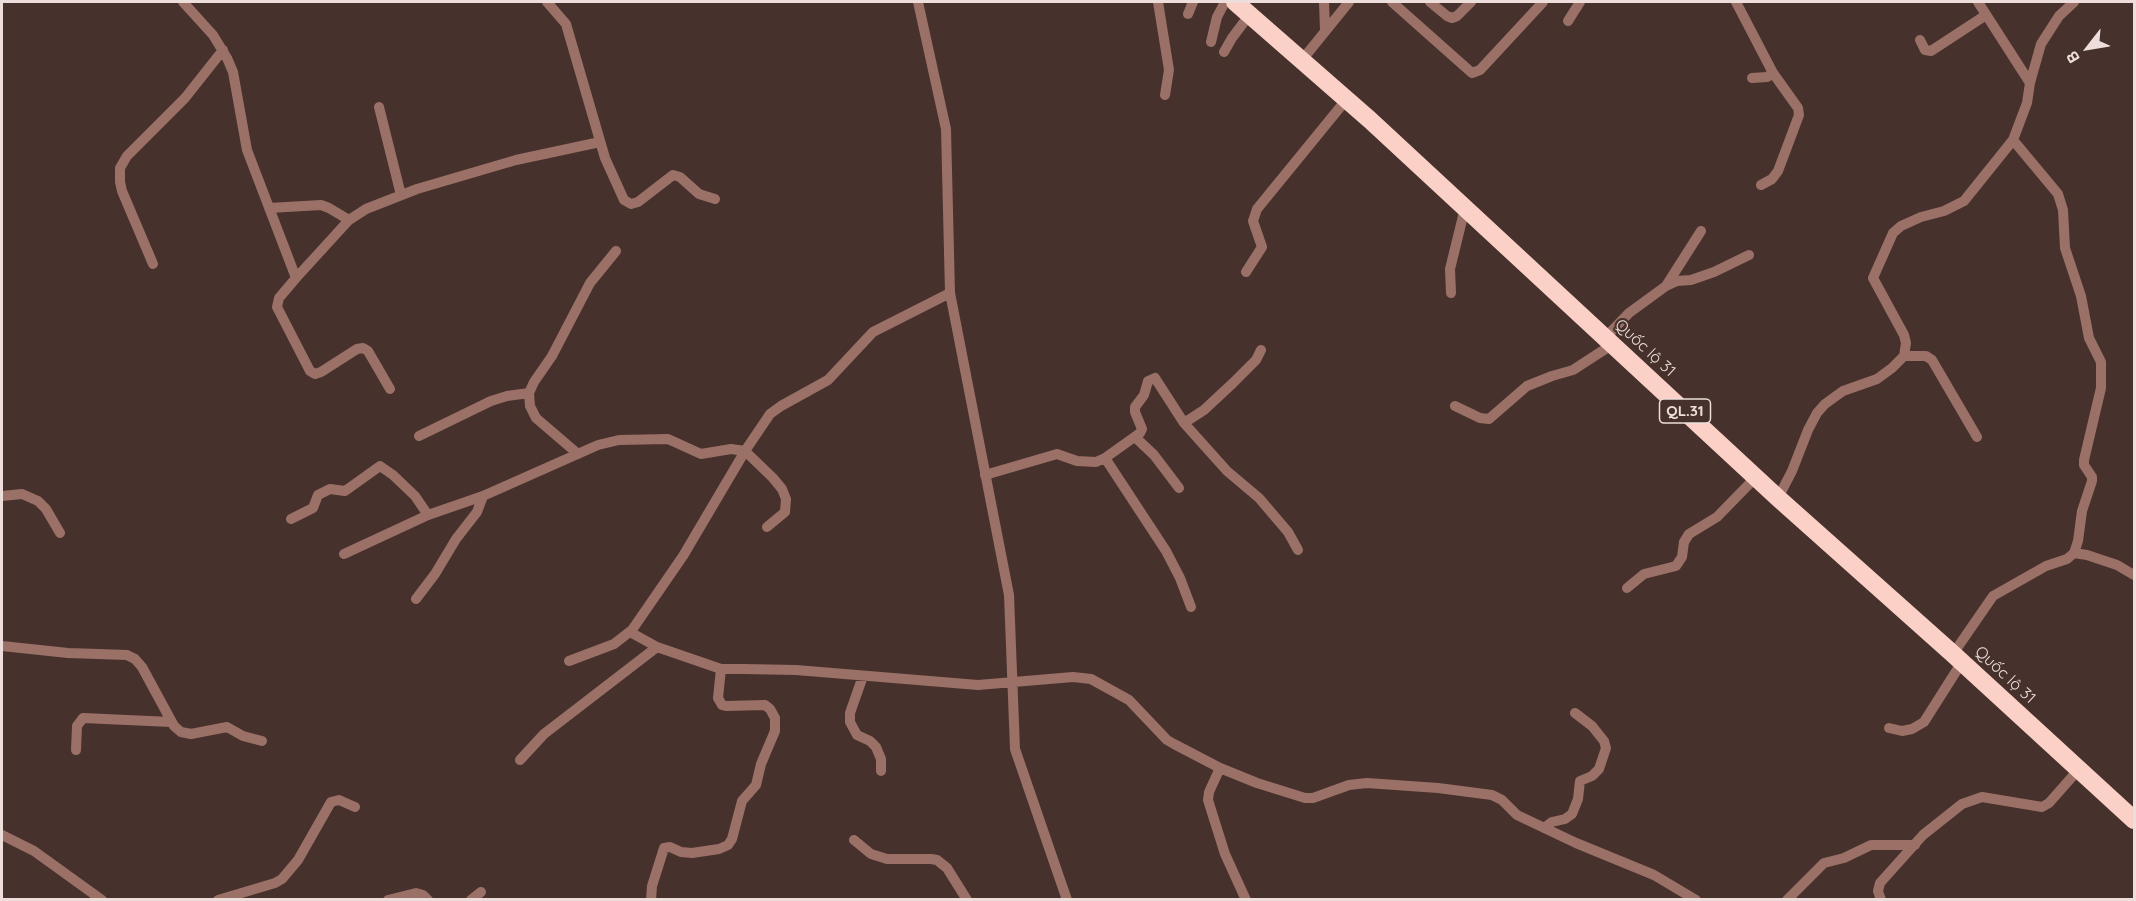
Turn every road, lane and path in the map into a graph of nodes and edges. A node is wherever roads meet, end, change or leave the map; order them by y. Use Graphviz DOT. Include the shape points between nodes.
graph roads {
  1 [pos="183,2"];
  2 [pos="547,2"];
  3 [pos="918,2"];
  4 [pos="1158,2"];
  5 [pos="1192,2"];
  6 [pos="1225,2"];
  7 [pos="1235,2"];
  8 [pos="1324,2"];
  9 [pos="1349,2"];
  10 [pos="1392,2"];
  11 [pos="1430,2"];
  12 [pos="1471,2"];
  13 [pos="1543,2"];
  14 [pos="1580,2"];
  15 [pos="1736,2"];
  16 [pos="1978,2"];
  17 [pos="2074,2"];
  18 [pos="1188,14"];
  19 [pos="1250,14"];
  20 [pos="1986,15"];
  21 [pos="1568,21"];
  22 [pos="1326,30"];
  23 [pos="1920,39"];
  24 [pos="1211,42"];
  25 [pos="223,50"];
  26 [pos="1224,52"];
  27 [pos="1302,60"];
  28 [pos="1773,73"];
  29 [pos="1752,78"];
  30 [pos="2030,83"];
  31 [pos="1165,94"];
  32 [pos="1346,100"];
  33 [pos="379,107"];
  34 [pos="2013,140"];
  35 [pos="600,142"];
  36 [pos="1761,185"];
  37 [pos="401,195"];
  38 [pos="715,199"];
  39 [pos="1464,207"];
  40 [pos="269,208"];
  41 [pos="348,220"];
  42 [pos="1701,231"];
  43 [pos="616,251"];
  44 [pos="1749,255"];
  45 [pos="153,264"];
  46 [pos="1246,272"];
  47 [pos="296,278"];
  48 [pos="1666,286"];
  49 [pos="950,293"];
  50 [pos="1451,293"];
  51 [pos="1608,343"];
  52 [pos="1261,350"];
  53 [pos="1904,356"];
  54 [pos="390,389"];
  55 [pos="529,393"];
  56 [pos="1455,406"];
  57 [pos="1184,423"];
  58 [pos="419,436"];
  59 [pos="1977,437"];
  60 [pos="1136,438"];
  61 [pos="745,451"];
  62 [pos="578,454"];
  63 [pos="1105,458"];
  64 [pos="985,475"];
  65 [pos="1756,477"];
  66 [pos="1179,488"];
  67 [pos="2,496"];
  68 [pos="483,496"];
  69 [pos="1779,498"];
  70 [pos="428,515"];
  71 [pos="291,519"];
  72 [pos="767,527"];
  73 [pos="60,533"];
  74 [pos="1298,550"];
  75 [pos="2074,553"];
  76 [pos="344,554"];
  77 [pos="2134,575"];
  78 [pos="1627,588"];
  79 [pos="416,599"];
  80 [pos="1191,607"];
  81 [pos="630,632"];
  82 [pos="2,646"];
  83 [pos="657,647"];
  84 [pos="1958,658"];
  85 [pos="569,661"];
  86 [pos="721,669"];
  87 [pos="863,676"];
  88 [pos="1014,683"];
  89 [pos="1575,713"];
  90 [pos="171,722"];
  91 [pos="1890,728"];
  92 [pos="262,741"];
  93 [pos="76,750"];
  94 [pos="520,760"];
  95 [pos="1220,768"];
  96 [pos="2079,769"];
  97 [pos="881,771"];
  98 [pos="355,807"];
  99 [pos="2134,820"];
  100 [pos="1544,828"];
  101 [pos="2,835"];
  102 [pos="854,840"];
  103 [pos="1915,845"];
  104 [pos="481,892"];
  105 [pos="102,900"];
  106 [pos="218,900"];
  107 [pos="388,900"];
  108 [pos="428,900"];
  109 [pos="471,900"];
  110 [pos="651,900"];
  111 [pos="967,900"];
  112 [pos="1067,900"];
  113 [pos="1246,900"];
  114 [pos="1696,900"];
  115 [pos="1787,900"];
  116 [pos="1881,900"];
  1 -- 25 [label="street"];
  2 -- 35 [label="street" via="566,24"];
  3 -- 49 [label="street" via="946,129"];
  4 -- 31 [label="street" via="1169,70"];
  5 -- 18 [label="street"];
  6 -- 24 [label="street"];
  7 -- 19 [label="highway, Quốc lộ 31 / QL.31"];
  8 -- 22 [label="street"];
  9 -- 22 [label="street"];
  10 -- 13 [label="street" via="1472,73 1480,70"];
  11 -- 12 [label="street" via="1452,18"];
  14 -- 21 [label="street"];
  15 -- 28 [label="street"];
  16 -- 20 [label="street"];
  17 -- 30 [label="street" via="2059,16 2041,44"];
  19 -- 26 [label="street"];
  19 -- 27 [label="highway, Quốc lộ 31 / QL.31"];
  20 -- 23 [label="street" via="1931,51 1925,50"];
  20 -- 30 [label="street"];
  22 -- 27 [label="street"];
  25 -- 40 [label="street" via="232,72 244,140"];
  25 -- 45 [label="street" via="120,168 122,190"];
  27 -- 32 [label="highway, Quốc lộ 31 / QL.31"];
  28 -- 29 [label="street"];
  28 -- 36 [label="street" via="1793,99 1799,115 1778,171"];
  30 -- 34 [label="street" via="2028,103"];
  32 -- 39 [label="highway, Quốc lộ 31 / QL.31"];
  32 -- 46 [label="street" via="1257,209 1253,221 1262,247"];
  33 -- 37 [label="street"];
  34 -- 53 [label="street" via="1964,201 1901,226 1893,233 1873,278 1904,336"];
  34 -- 75 [label="street" via="2058,194 2065,248 2081,296 2089,338 2101,362 2101,388 2084,460 2092,481"];
  35 -- 37 [label="street" via="516,160"];
  35 -- 38 [label="street" via="611,175 628,203 638,202 673,175 699,194"];
  37 -- 41 [label="street"];
  39 -- 50 [label="street" via="1450,268"];
  39 -- 51 [label="highway, Quốc lộ 31 / QL.31"];
  40 -- 41 [label="street" via="321,205"];
  40 -- 47 [label="street"];
  41 -- 47 [label="street"];
  42 -- 48 [label="street"];
  43 -- 55 [label="street" via="590,283"];
  44 -- 48 [label="street" via="1714,272"];
  47 -- 54 [label="street" via="279,298 277,307 310,371 318,373 363,348"];
  48 -- 51 [label="street" via="1629,313"];
  49 -- 61 [label="street" via="873,332 828,380 776,410"];
  49 -- 64 [label="street"];
  51 -- 56 [label="street" via="1573,370 1527,386 1489,419"];
  51 -- 65 [label="highway, Quốc lộ 31 / QL.31"];
  52 -- 57 [label="street" via="1256,360 1217,398"];
  53 -- 59 [label="street" via="1926,356 1932,360"];
  53 -- 69 [label="street" via="1877,379 1843,391 1817,413"];
  55 -- 58 [label="street" via="491,401"];
  55 -- 62 [label="street" via="536,418"];
  57 -- 60 [label="street" via="1153,378 1135,406 1142,429"];
  57 -- 74 [label="street" via="1227,471 1259,498"];
  60 -- 63 [label="street"];
  60 -- 66 [label="street" via="1154,454"];
  61 -- 62 [label="street" via="701,454 675,441 659,439 613,441"];
  61 -- 72 [label="street" via="773,478 786,499 786,512"];
  61 -- 81 [label="street" via="683,556"];
  62 -- 68 [label="street"];
  63 -- 64 [label="street" via="1096,462 1077,461 1057,454"];
  63 -- 80 [label="street" via="1166,551"];
  64 -- 88 [label="street" via="1009,595"];
  65 -- 69 [label="highway, Quốc lộ 31 / QL.31"];
  65 -- 78 [label="street" via="1717,517 1689,534 1676,566 1644,574"];
  67 -- 73 [label="street" via="22,494 38,501"];
  68 -- 70 [label="street"];
  68 -- 79 [label="street" via="477,512"];
  69 -- 84 [label="highway, Quốc lộ 31 / QL.31"];
  70 -- 71 [label="street" via="415,496 380,466 345,491 330,489 318,495 313,508"];
  70 -- 76 [label="street"];
  75 -- 77 [label="street" via="2117,565"];
  75 -- 84 [label="street" via="1993,596"];
  81 -- 83 [label="street"];
  81 -- 85 [label="street" via="607,647"];
  82 -- 90 [label="street" via="132,657 142,667"];
  83 -- 86 [label="street"];
  83 -- 94 [label="street" via="544,734"];
  84 -- 91 [label="street" via="1924,722 1902,731"];
  84 -- 96 [label="highway, Quốc lộ 31 / QL.31"];
  86 -- 87 [label="street"];
  86 -- 110 [label="street" via="719,702 726,706 768,706 775,718 774,737 754,789 742,801 730,842 719,849 692,853 664,848"];
  87 -- 88 [label="street" via="978,685"];
  87 -- 97 [label="street" via="850,722 857,735 876,747"];
  88 -- 95 [label="street" via="1091,679 1129,700 1167,740"];
  88 -- 112 [label="street" via="1016,755"];
  89 -- 100 [label="street" via="1592,726 1606,748 1599,769 1580,781 1572,814"];
  90 -- 92 [label="street" via="187,734 227,727"];
  90 -- 93 [label="street" via="83,718 77,726"];
  95 -- 100 [label="street" via="1305,798 1368,783 1492,795 1517,815"];
  95 -- 113 [label="street" via="1208,800 1225,854"];
  96 -- 99 [label="highway, Quốc lộ 31 / QL.31"];
  96 -- 103 [label="street" via="2042,807 1982,797 1971,800 1954,809"];
  98 -- 106 [label="street" via="339,800 331,802 298,860 279,881"];
  100 -- 114 [label="street" via="1654,875"];
  101 -- 105 [label="street" via="34,851"];
  102 -- 111 [label="street" via="887,859 937,860 947,868"];
  103 -- 115 [label="street" via="1870,845 1840,860 1824,863"];
  103 -- 116 [label="street" via="1880,883"];
  104 -- 109 [label="street"];
  107 -- 108 [label="street" via="416,893"];
}
